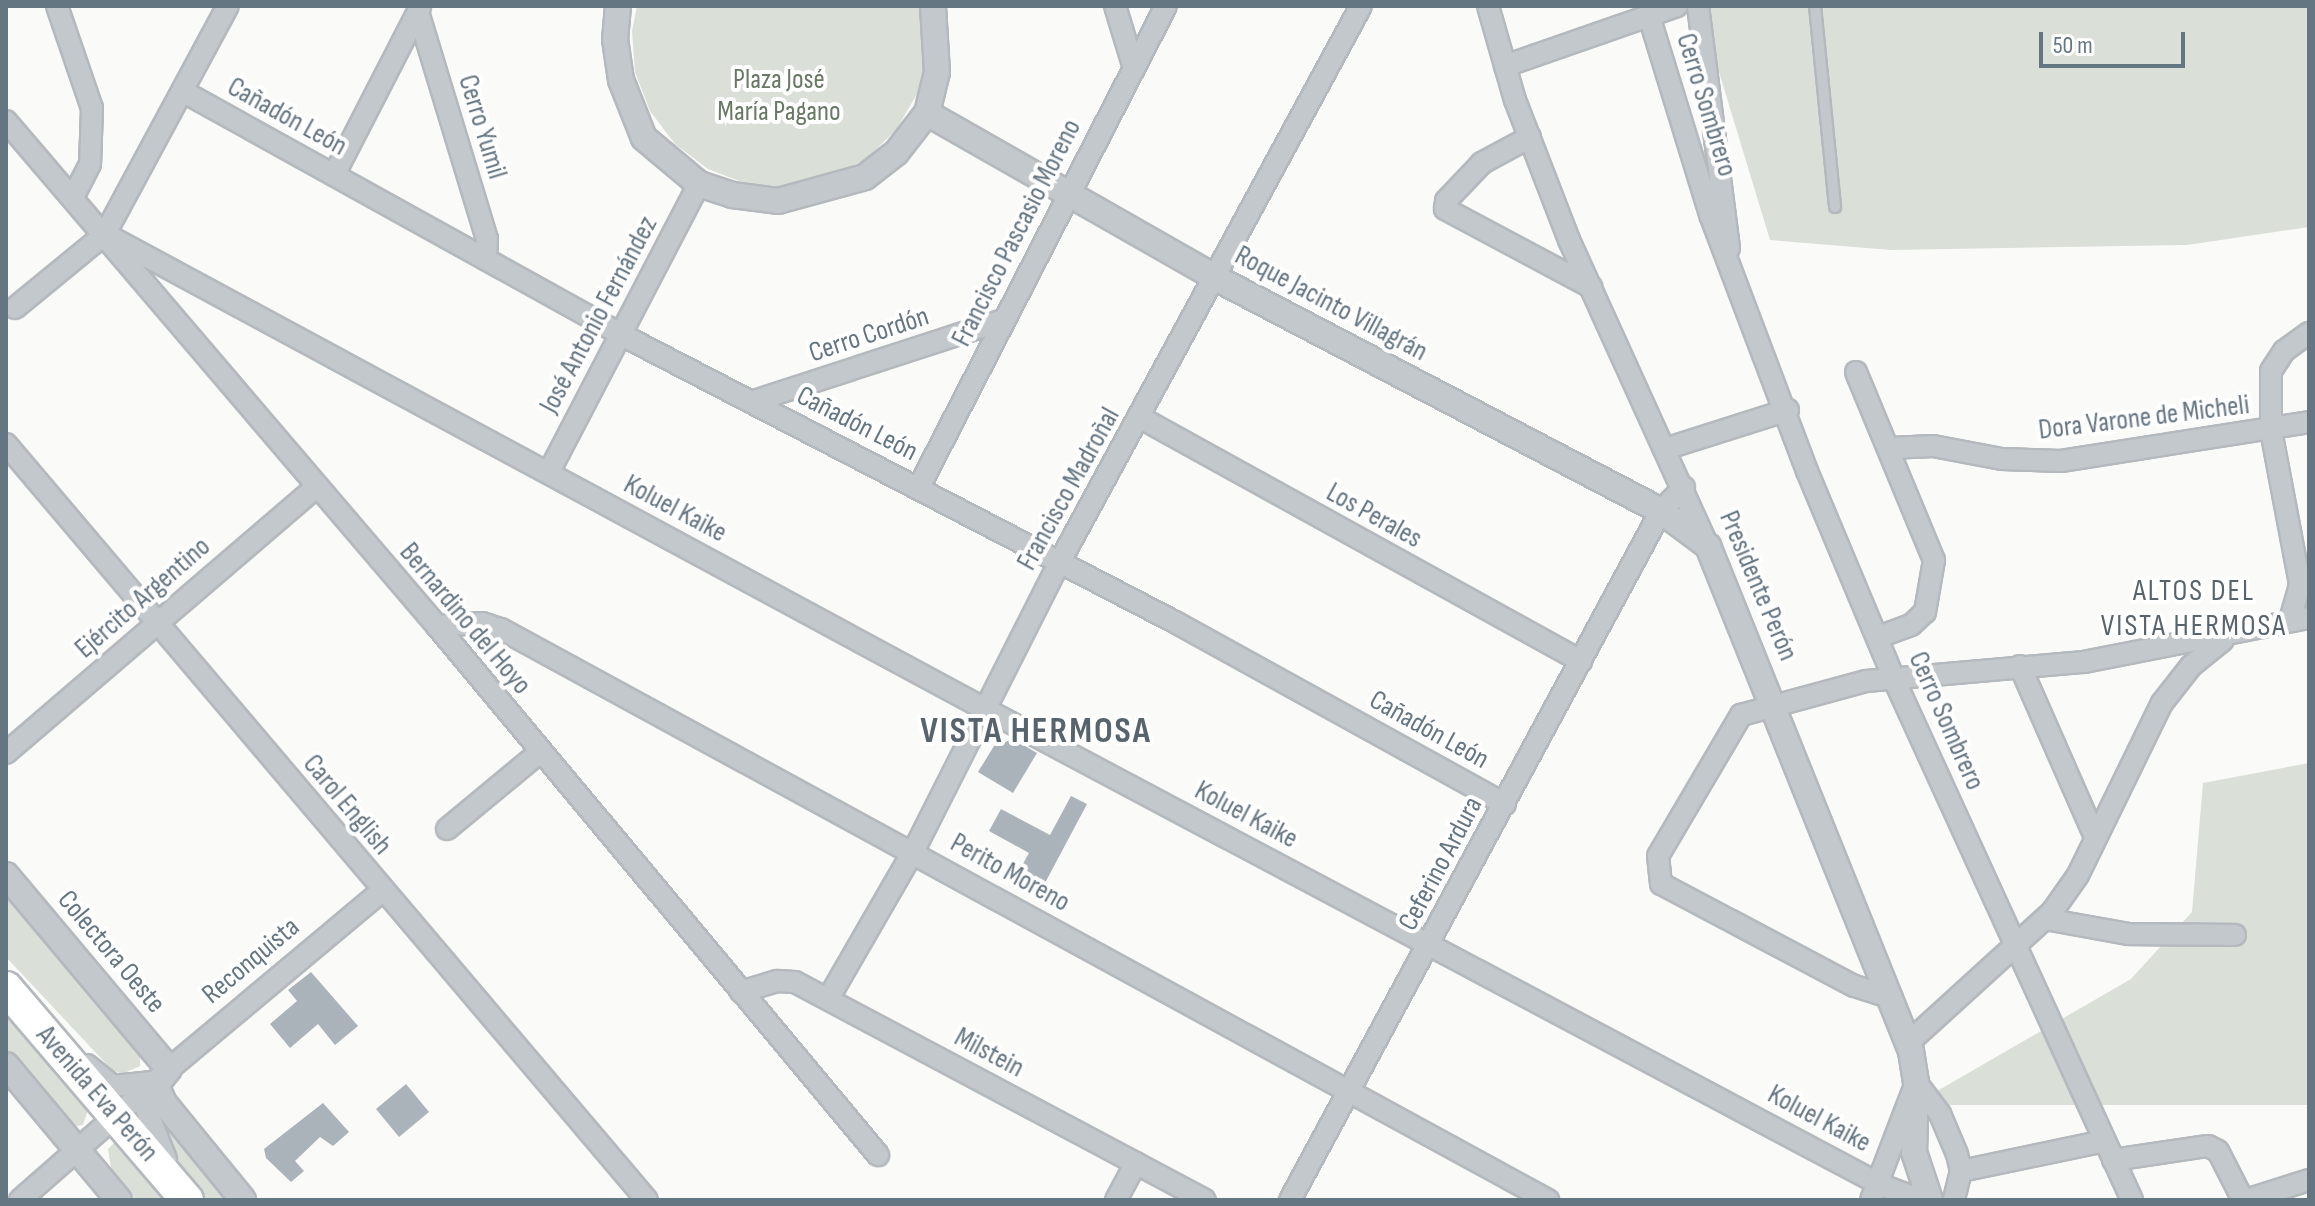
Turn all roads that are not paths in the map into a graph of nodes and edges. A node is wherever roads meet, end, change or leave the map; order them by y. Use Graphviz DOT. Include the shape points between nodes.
graph roads {
  1 [pos="57,6"];
  2 [pos="228,6"];
  3 [pos="618,6"];
  4 [pos="933,6"];
  5 [pos="1115,6"];
  6 [pos="1166,6"];
  7 [pos="1361,6"];
  8 [pos="1488,6"];
  9 [pos="1677,6"];
  10 [pos="1698,6"];
  11 [pos="1815,6"];
  12 [pos="420,9"];
  13 [pos="1649,16"];
  14 [pos="1133,65"];
  15 [pos="1505,66"];
  16 [pos="184,92"];
  17 [pos="927,113"];
  18 [pos="6,121"];
  19 [pos="1530,137"];
  20 [pos="334,175"];
  21 [pos="699,184"];
  22 [pos="1070,196"];
  23 [pos="73,198"];
  24 [pos="1835,207"];
  25 [pos="105,234"];
  26 [pos="1729,255"];
  27 [pos="486,259"];
  28 [pos="1214,277"];
  29 [pos="1591,287"];
  30 [pos="15,308"];
  31 [pos="1004,320"];
  32 [pos="2309,333"];
  33 [pos="620,334"];
  34 [pos="1856,372"];
  35 [pos="751,402"];
  36 [pos="1788,410"];
  37 [pos="1141,418"];
  38 [pos="2309,422"];
  39 [pos="2271,431"];
  40 [pos="6,444"];
  41 [pos="1668,448"];
  42 [pos="1890,448"];
  43 [pos="549,472"];
  44 [pos="317,486"];
  45 [pos="919,487"];
  46 [pos="1684,487"];
  47 [pos="1661,511"];
  48 [pos="1708,546"];
  49 [pos="2303,554"];
  50 [pos="1058,565"];
  51 [pos="2300,619"];
  52 [pos="156,624"];
  53 [pos="437,626"];
  54 [pos="1880,636"];
  55 [pos="2227,637"];
  56 [pos="1581,661"];
  57 [pos="2020,666"];
  58 [pos="1893,677"];
  59 [pos="1775,705"];
  60 [pos="985,709"];
  61 [pos="6,753"];
  62 [pos="539,753"];
  63 [pos="1505,804"];
  64 [pos="447,829"];
  65 [pos="2095,837"];
  66 [pos="913,852"];
  67 [pos="6,875"];
  68 [pos="383,890"];
  69 [pos="2045,919"];
  70 [pos="2235,935"];
  71 [pos="1430,943"];
  72 [pos="2017,947"];
  73 [pos="6,988"];
  74 [pos="741,992"];
  75 [pos="1892,998"];
  76 [pos="828,999"];
  77 [pos="28,1014"];
  78 [pos="1908,1043"];
  79 [pos="6,1065"];
  80 [pos="163,1074"];
  81 [pos="1916,1082"];
  82 [pos="1348,1089"];
  83 [pos="116,1115"];
  84 [pos="2104,1141"];
  85 [pos="77,1149"];
  86 [pos="878,1155"];
  87 [pos="2113,1160"];
  88 [pos="1136,1163"];
  89 [pos="1961,1171"];
  90 [pos="2309,1180"];
  91 [pos="1875,1192"];
  92 [pos="20,1200"];
  93 [pos="119,1200"];
  94 [pos="189,1200"];
  95 [pos="243,1200"];
  96 [pos="647,1200"];
  97 [pos="1116,1200"];
  98 [pos="1205,1200"];
  99 [pos="1290,1200"];
  100 [pos="1548,1200"];
  101 [pos="1921,1200"];
  102 [pos="1930,1200"];
  103 [pos="1954,1200"];
  104 [pos="2132,1200"];
  105 [pos="2244,1200"];
  1 -- 23 [label="street" via="92,108 90,164"];
  2 -- 16 [label="street"];
  3 -- 21 [label="street" via="615,39 633,118 661,156"];
  4 -- 17 [label="street" via="937,72"];
  5 -- 14 [label="street"];
  6 -- 14 [label="street, Francisco Pascasio Moreno"];
  7 -- 28 [label="street, Francisco Madroñal"];
  8 -- 15 [label="street, Presidente Perón"];
  9 -- 13 [label="street"];
  10 -- 26 [label="street, Cerro Sombrero" via="1729,218"];
  11 -- 24 [label="lane"];
  12 -- 20 [label="street"];
  12 -- 27 [label="street, Cerro Yumil" via="487,239"];
  13 -- 15 [label="street"];
  13 -- 26 [label="street, Cerro Sombrero" via="1711,217"];
  14 -- 22 [label="street, Francisco Pascasio Moreno"];
  15 -- 19 [label="street, Presidente Perón"];
  16 -- 20 [label="street, Cañadón León"];
  16 -- 25 [label="street"];
  17 -- 21 [label="street" via="896,153 865,177 823,193 778,201"];
  17 -- 22 [label="street, Roque Jacinto Villagrán"];
  18 -- 23 [label="street, Bernardino del Hoyo"];
  19 -- 29 [label="street, Presidente Perón"];
  19 -- 29 [label="street" via="1482,163 1446,201 1445,209"];
  20 -- 27 [label="street, Cañadón León"];
  21 -- 33 [label="street, José Antonio Fernández"];
  22 -- 28 [label="street, Roque Jacinto Villagrán"];
  22 -- 31 [label="street, Francisco Pascasio Moreno"];
  23 -- 25 [label="street, Bernardino del Hoyo"];
  25 -- 30 [label="street"];
  25 -- 43 [label="street, Koluel Kaike"];
  25 -- 44 [label="street, Bernardino del Hoyo"];
  26 -- 36 [label="street, Cerro Sombrero"];
  27 -- 33 [label="street, Cañadón León"];
  28 -- 37 [label="street, Francisco Madroñal"];
  28 -- 47 [label="street, Roque Jacinto Villagrán"];
  29 -- 41 [label="street, Presidente Perón"];
  31 -- 35 [label="street, Cerro Cordón"];
  31 -- 45 [label="street, Francisco Pascasio Moreno"];
  32 -- 39 [label="street" via="2284,351 2271,371"];
  33 -- 35 [label="street, Cañadón León"];
  33 -- 43 [label="street, José Antonio Fernández"];
  34 -- 42 [label="street"];
  35 -- 45 [label="street, Cañadón León"];
  36 -- 41 [label="street"];
  36 -- 54 [label="street, Cerro Sombrero" via="1807,471"];
  37 -- 50 [label="street, Francisco Madroñal"];
  37 -- 56 [label="street, Los Perales"];
  38 -- 39 [label="street, Dora Varone de Micheli"];
  39 -- 42 [label="street, Dora Varone de Micheli" via="2061,461 1975,456 1933,446"];
  39 -- 49 [label="street"];
  40 -- 52 [label="street, Carol English"];
  41 -- 46 [label="street, Presidente Perón"];
  42 -- 54 [label="street" via="1934,560 1925,612 1911,625"];
  43 -- 60 [label="street, Koluel Kaike"];
  44 -- 52 [label="street, Ejército Argentino"];
  44 -- 53 [label="street, Bernardino del Hoyo"];
  45 -- 50 [label="street, Cañadón León"];
  46 -- 47 [label="street, Ceferino Ardura"];
  46 -- 48 [label="street, Presidente Perón"];
  47 -- 48 [label="street, Roque Jacinto Villagrán"];
  47 -- 56 [label="street, Ceferino Ardura"];
  48 -- 59 [label="street, Presidente Perón"];
  49 -- 51 [label="street"];
  50 -- 60 [label="street, Francisco Madroñal"];
  50 -- 63 [label="street, Cañadón León" via="1175,622"];
  51 -- 55 [label="street"];
  52 -- 61 [label="street, Ejército Argentino"];
  52 -- 68 [label="street, Carol English"];
  53 -- 62 [label="street, Bernardino del Hoyo"];
  53 -- 66 [label="street, Perito Moreno" via="482,623 501,629"];
  54 -- 58 [label="street, Cerro Sombrero"];
  55 -- 57 [label="street" via="2084,662"];
  55 -- 65 [label="street" via="2191,666 2162,703"];
  56 -- 63 [label="street, Ceferino Ardura"];
  57 -- 58 [label="street"];
  57 -- 65 [label="street"];
  58 -- 59 [label="street"];
  58 -- 72 [label="street, Cerro Sombrero"];
  59 -- 75 [label="street, Presidente Perón"];
  59 -- 75 [label="street" via="1741,715 1733,725 1658,856 1656,872 1672,893 1854,986"];
  60 -- 66 [label="street, Francisco Madroñal"];
  60 -- 71 [label="street, Koluel Kaike"];
  62 -- 64 [label="street"];
  62 -- 74 [label="street, Bernardino del Hoyo"];
  63 -- 71 [label="street, Ceferino Ardura"];
  65 -- 69 [label="street" via="2078,875"];
  66 -- 76 [label="street, Francisco Madroñal"];
  66 -- 82 [label="street, Perito Moreno"];
  67 -- 80 [label="street, Colectora Oeste"];
  68 -- 80 [label="street, Reconquista"];
  68 -- 96 [label="street, Carol English"];
  69 -- 70 [label="street" via="2128,934"];
  69 -- 72 [label="street"];
  71 -- 82 [label="street, Ceferino Ardura"];
  71 -- 91 [label="street, Koluel Kaike"];
  72 -- 78 [label="street"];
  72 -- 84 [label="street, Cerro Sombrero"];
  73 -- 77 [label="highway, Avenida Eva Perón"];
  74 -- 76 [label="street, Milstein" via="777,981 795,982"];
  74 -- 86 [label="street, Bernardino del Hoyo"];
  75 -- 78 [label="street, Presidente Perón"];
  76 -- 88 [label="street, Milstein"];
  77 -- 80 [label="street, Reconquista" via="113,1086 125,1088"];
  77 -- 83 [label="highway, Avenida Eva Perón"];
  78 -- 81 [label="street, Presidente Perón"];
  79 -- 85 [label="street"];
  80 -- 83 [label="street, Reconquista"];
  80 -- 94 [label="street" via="148,1100 149,1125"];
  80 -- 95 [label="street, Colectora Oeste" via="164,1103"];
  81 -- 89 [label="street" via="1940,1114"];
  81 -- 91 [label="street"];
  81 -- 102 [label="street, Presidente Perón" via="1914,1152"];
  82 -- 99 [label="street, Ceferino Ardura"];
  82 -- 100 [label="street, Perito Moreno"];
  83 -- 85 [label="street, Reconquista"];
  83 -- 94 [label="highway, Avenida Eva Perón"];
  84 -- 87 [label="street, Cerro Sombrero"];
  84 -- 89 [label="street"];
  85 -- 92 [label="street, Reconquista"];
  85 -- 93 [label="street"];
  87 -- 104 [label="street, Cerro Sombrero"];
  87 -- 105 [label="street" via="2208,1146 2218,1151"];
  88 -- 97 [label="street"];
  88 -- 98 [label="street, Milstein"];
  89 -- 103 [label="street"];
  90 -- 105 [label="street"];
  91 -- 101 [label="street, Koluel Kaike"];
}
